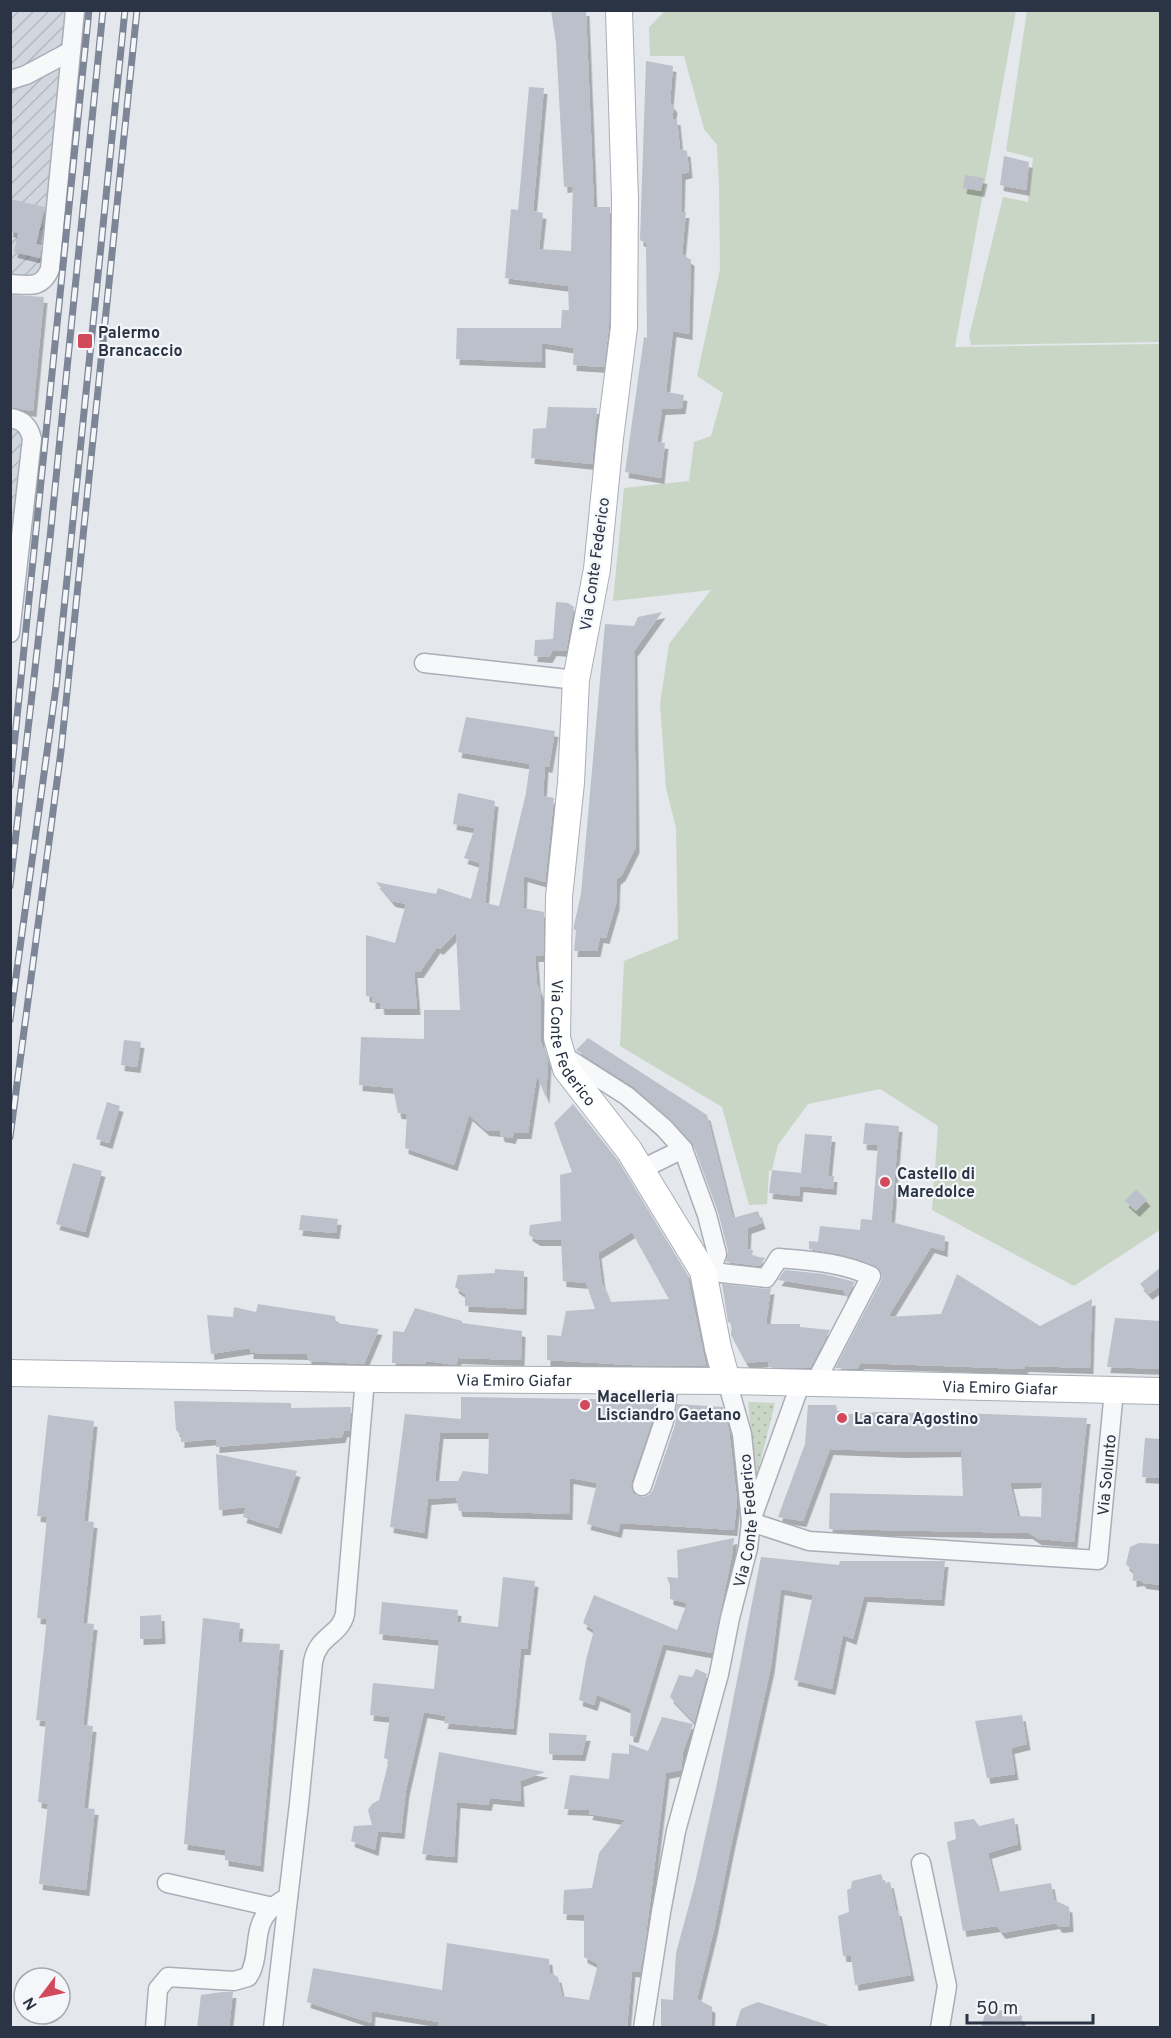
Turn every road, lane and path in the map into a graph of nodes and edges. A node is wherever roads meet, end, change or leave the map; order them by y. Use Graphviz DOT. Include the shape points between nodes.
graph roads {
  1 [pos="75,10"];
  2 [pos="619,10"];
  3 [pos="71,51"];
  4 [pos="10,80"];
  5 [pos="10,284"];
  6 [pos="10,418"];
  7 [pos="10,633"];
  8 [pos="424,663"];
  9 [pos="576,680"];
  10 [pos="561,1054"];
  11 [pos="683,1149"];
  12 [pos="640,1170"];
  13 [pos="709,1276"];
  14 [pos="10,1372"];
  15 [pos="365,1379"];
  16 [pos="669,1381"];
  17 [pos="727,1381"];
  18 [pos="808,1383"];
  19 [pos="1114,1389"];
  20 [pos="1161,1390"];
  21 [pos="642,1486"];
  22 [pos="751,1522"];
  23 [pos="921,1863"];
  24 [pos="167,1883"];
  25 [pos="280,1902"];
  26 [pos="155,2028"];
  27 [pos="273,2028"];
  28 [pos="643,2028"];
  29 [pos="940,2028"];
  1 -- 3 [label="street"];
  2 -- 9 [label="street, Via Conte Federico" via="625,200 624,327 597,569"];
  3 -- 4 [label="street"];
  3 -- 5 [label="street" via="50,269 38,284"];
  6 -- 7 [label="street" via="24,423 32,439"];
  8 -- 9 [label="street"];
  9 -- 10 [label="street, Via Conte Federico" via="571,783 559,897 557,1038"];
  10 -- 11 [label="street" via="627,1096"];
  10 -- 12 [label="street, Via Conte Federico" via="566,1069"];
  11 -- 12 [label="street"];
  11 -- 13 [label="street" via="717,1254"];
  12 -- 13 [label="street, Via Conte Federico"];
  13 -- 17 [label="street, Via Conte Federico" via="718,1348"];
  13 -- 18 [label="street" via="721,1273 766,1278 779,1258 826,1262 871,1276"];
  14 -- 15 [label="street, Via Emiro Giafar"];
  15 -- 16 [label="street, Via Emiro Giafar"];
  15 -- 25 [label="street" via="345,1614 341,1624 315,1650 299,1804"];
  16 -- 17 [label="street, Via Emiro Giafar"];
  16 -- 21 [label="street" via="664,1421"];
  17 -- 18 [label="street, Via Emiro Giafar"];
  17 -- 22 [label="street, Via Conte Federico" via="742,1434"];
  18 -- 19 [label="street, Via Emiro Giafar"];
  18 -- 22 [label="street"];
  19 -- 20 [label="street, Via Emiro Giafar"];
  19 -- 22 [label="street, Via Solunto" via="1098,1560 809,1541"];
  22 -- 28 [label="street, Via Conte Federico" via="719,1674 676,1831"];
  23 -- 29 [label="street" via="946,1986"];
  24 -- 25 [label="street"];
  25 -- 26 [label="street" via="263,1919 248,1977 234,1981 168,1977 158,1989"];
  25 -- 27 [label="street"];
}
